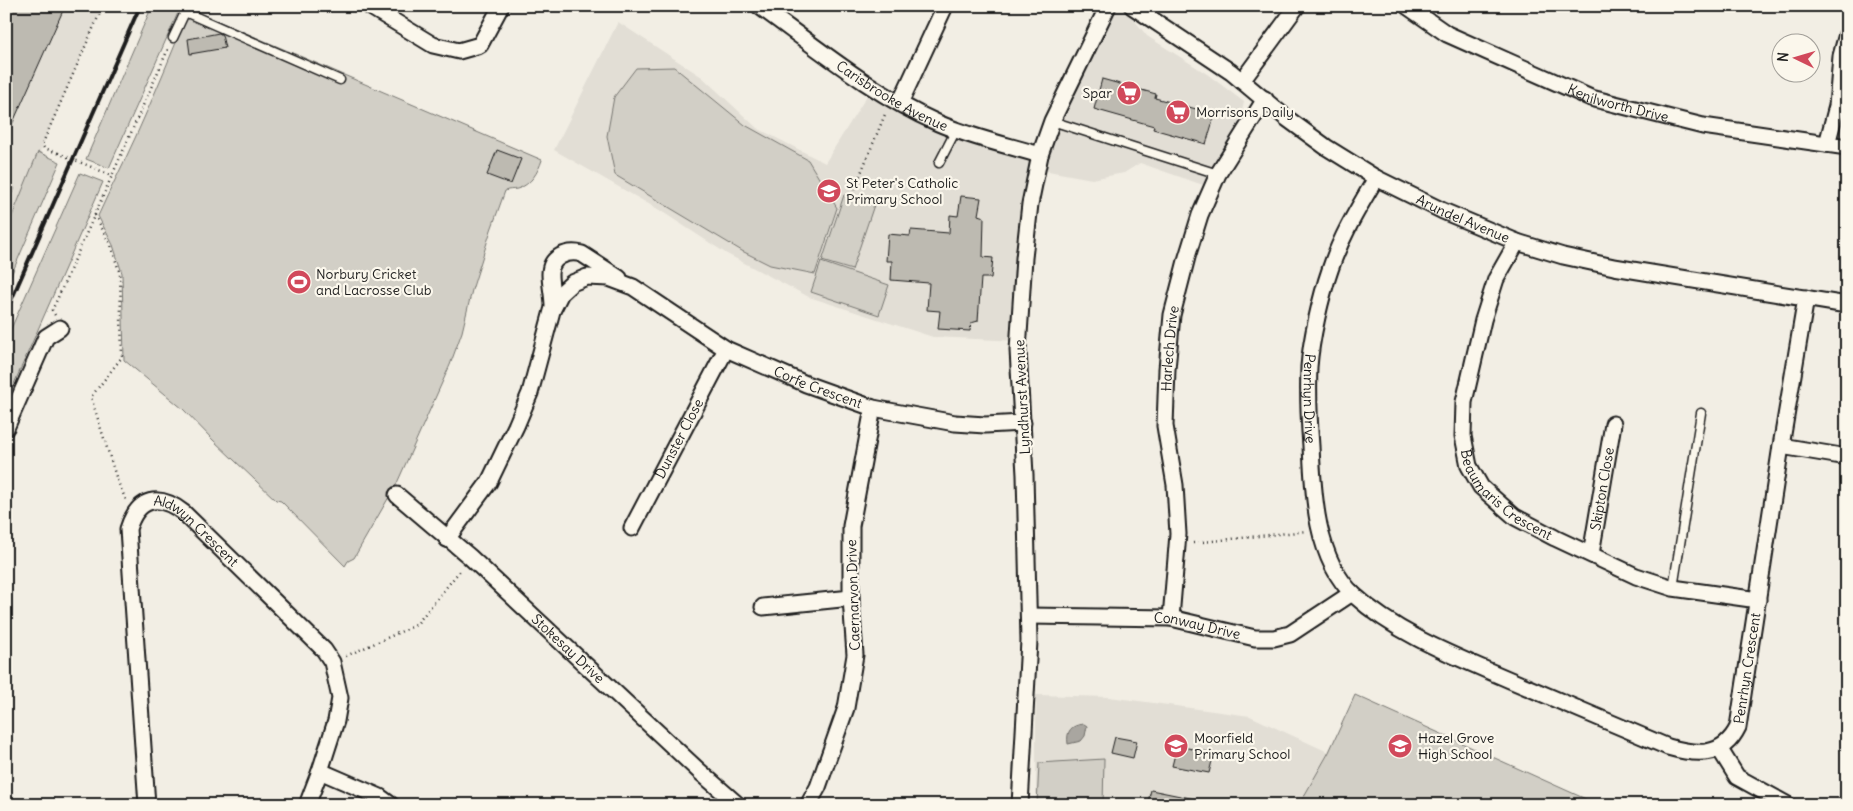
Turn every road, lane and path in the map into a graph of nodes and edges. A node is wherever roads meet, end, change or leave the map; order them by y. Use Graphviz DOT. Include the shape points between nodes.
graph roads {
  1 [pos="103,6"];
  2 [pos="370,6"];
  3 [pos="501,6"];
  4 [pos="759,6"];
  5 [pos="945,6"];
  6 [pos="1108,6"];
  7 [pos="1132,6"];
  8 [pos="1296,6"];
  9 [pos="1407,6"];
  10 [pos="186,9"];
  11 [pos="1847,34"];
  12 [pos="173,38"];
  13 [pos="340,80"];
  14 [pos="1242,81"];
  15 [pos="1265,99"];
  16 [pos="895,101"];
  17 [pos="1052,121"];
  18 [pos="956,130"];
  19 [pos="1827,144"];
  20 [pos="1847,147"];
  21 [pos="1040,155"];
  22 [pos="939,164"];
  23 [pos="1218,174"];
  24 [pos="113,176"];
  25 [pos="1376,178"];
  26 [pos="854,190"];
  27 [pos="95,215"];
  28 [pos="1517,242"];
  29 [pos="633,287"];
  30 [pos="1806,298"];
  31 [pos="1847,304"];
  32 [pos="552,311"];
  33 [pos="60,328"];
  34 [pos="726,349"];
  35 [pos="874,408"];
  36 [pos="1701,413"];
  37 [pos="1023,423"];
  38 [pos="1613,424"];
  39 [pos="6,428"];
  40 [pos="1781,446"];
  41 [pos="1847,457"];
  42 [pos="397,495"];
  43 [pos="132,516"];
  44 [pos="632,528"];
  45 [pos="1320,530"];
  46 [pos="447,539"];
  47 [pos="1177,544"];
  48 [pos="1591,554"];
  49 [pos="470,557"];
  50 [pos="1673,588"];
  51 [pos="1352,593"];
  52 [pos="852,598"];
  53 [pos="1758,600"];
  54 [pos="763,607"];
  55 [pos="1029,616"];
  56 [pos="1171,618"];
  57 [pos="332,662"];
  58 [pos="1719,748"];
  59 [pos="320,771"];
  60 [pos="147,805"];
  61 [pos="307,805"];
  62 [pos="391,805"];
  63 [pos="738,805"];
  64 [pos="808,805"];
  65 [pos="1020,805"];
  66 [pos="1788,805"];
  1 -- 24 [label="path, bridge" via="42,145"];
  2 -- 3 [label="street" via="433,44 459,51 480,45"];
  4 -- 16 [label="street, Carisbrooke Avenue"];
  5 -- 16 [label="street"];
  6 -- 17 [label="street, Lyndhurst Avenue"];
  7 -- 14 [label="street, Arundel Avenue"];
  8 -- 14 [label="street"];
  9 -- 19 [label="street, Kenilworth Drive" via="1447,34 1591,98 1702,126"];
  10 -- 12 [label="lane"];
  10 -- 13 [label="lane"];
  11 -- 19 [label="street"];
  12 -- 24 [label="path" via="111,178"];
  14 -- 15 [label="street, Arundel Avenue"];
  15 -- 23 [label="street, Harlech Drive"];
  15 -- 25 [label="street, Arundel Avenue" via="1326,147"];
  16 -- 18 [label="street, Carisbrooke Avenue"];
  16 -- 26 [label="path"];
  17 -- 21 [label="street, Lyndhurst Avenue"];
  17 -- 23 [label="lane"];
  18 -- 21 [label="street, Carisbrooke Avenue"];
  18 -- 22 [label="lane"];
  19 -- 20 [label="street, Kenilworth Drive"];
  21 -- 37 [label="street, Lyndhurst Avenue" via="1030,204 1020,302 1018,350"];
  23 -- 47 [label="street, Harlech Drive" via="1186,257 1172,316 1165,426 1175,485"];
  24 -- 27 [label="path"];
  25 -- 28 [label="street, Arundel Avenue"];
  25 -- 45 [label="street, Penrhyn Drive" via="1345,232 1330,270 1309,365 1314,500"];
  27 -- 33 [label="path" via="52,310"];
  27 -- 43 [label="path" via="111,246 120,274 122,357 91,397"];
  28 -- 30 [label="street, Arundel Avenue" via="1614,267"];
  28 -- 48 [label="street, Beaumaris Crescent" via="1496,279 1464,402 1463,436 1469,466 1481,487 1515,517"];
  29 -- 32 [label="street, Corfe Crescent" via="609,278 587,278 561,293"];
  29 -- 32 [label="street, Corfe Crescent" via="582,254 562,254 554,261 550,273 554,293"];
  29 -- 34 [label="street, Corfe Crescent"];
  30 -- 31 [label="street, Arundel Avenue"];
  30 -- 40 [label="street, Penrhyn Crescent"];
  32 -- 46 [label="street, Corfe Crescent" via="530,393 516,426 489,482"];
  33 -- 39 [label="street" via="46,337"];
  34 -- 35 [label="street, Corfe Crescent" via="806,384"];
  34 -- 44 [label="street, Dunster Close"];
  35 -- 37 [label="street, Corfe Crescent" via="955,424"];
  35 -- 52 [label="street, Caernarvon Drive" via="851,526"];
  36 -- 50 [label="lane"];
  37 -- 55 [label="street, Lyndhurst Avenue"];
  38 -- 48 [label="street, Skipton Close"];
  40 -- 41 [label="street"];
  40 -- 53 [label="street, Penrhyn Crescent"];
  42 -- 46 [label="street, Stokesay Drive"];
  43 -- 57 [label="street, Aldwyn Crescent" via="148,502 172,504 324,650"];
  43 -- 60 [label="street, Aldwyn Crescent" via="128,529"];
  45 -- 47 [label="path"];
  45 -- 51 [label="street, Penrhyn Drive" via="1336,572"];
  46 -- 49 [label="street, Stokesay Drive"];
  47 -- 56 [label="street, Harlech Drive"];
  48 -- 50 [label="street, Beaumaris Crescent" via="1636,576"];
  49 -- 57 [label="path" via="416,625"];
  49 -- 63 [label="street, Stokesay Drive"];
  50 -- 53 [label="street, Beaumaris Crescent"];
  51 -- 56 [label="street, Conway Drive" via="1290,634 1274,638 1255,638"];
  51 -- 58 [label="street" via="1415,637 1668,747 1689,753"];
  52 -- 54 [label="street"];
  52 -- 64 [label="street, Caernarvon Drive" via="855,655 846,708 818,787"];
  53 -- 58 [label="street, Penrhyn Crescent" via="1738,727 1733,737"];
  55 -- 56 [label="street, Conway Drive"];
  55 -- 65 [label="street, Lyndhurst Avenue"];
  57 -- 59 [label="street, Aldwyn Crescent" via="340,698"];
  58 -- 66 [label="street" via="1737,777"];
  59 -- 61 [label="street, Aldwyn Crescent"];
  59 -- 62 [label="street"];
}
